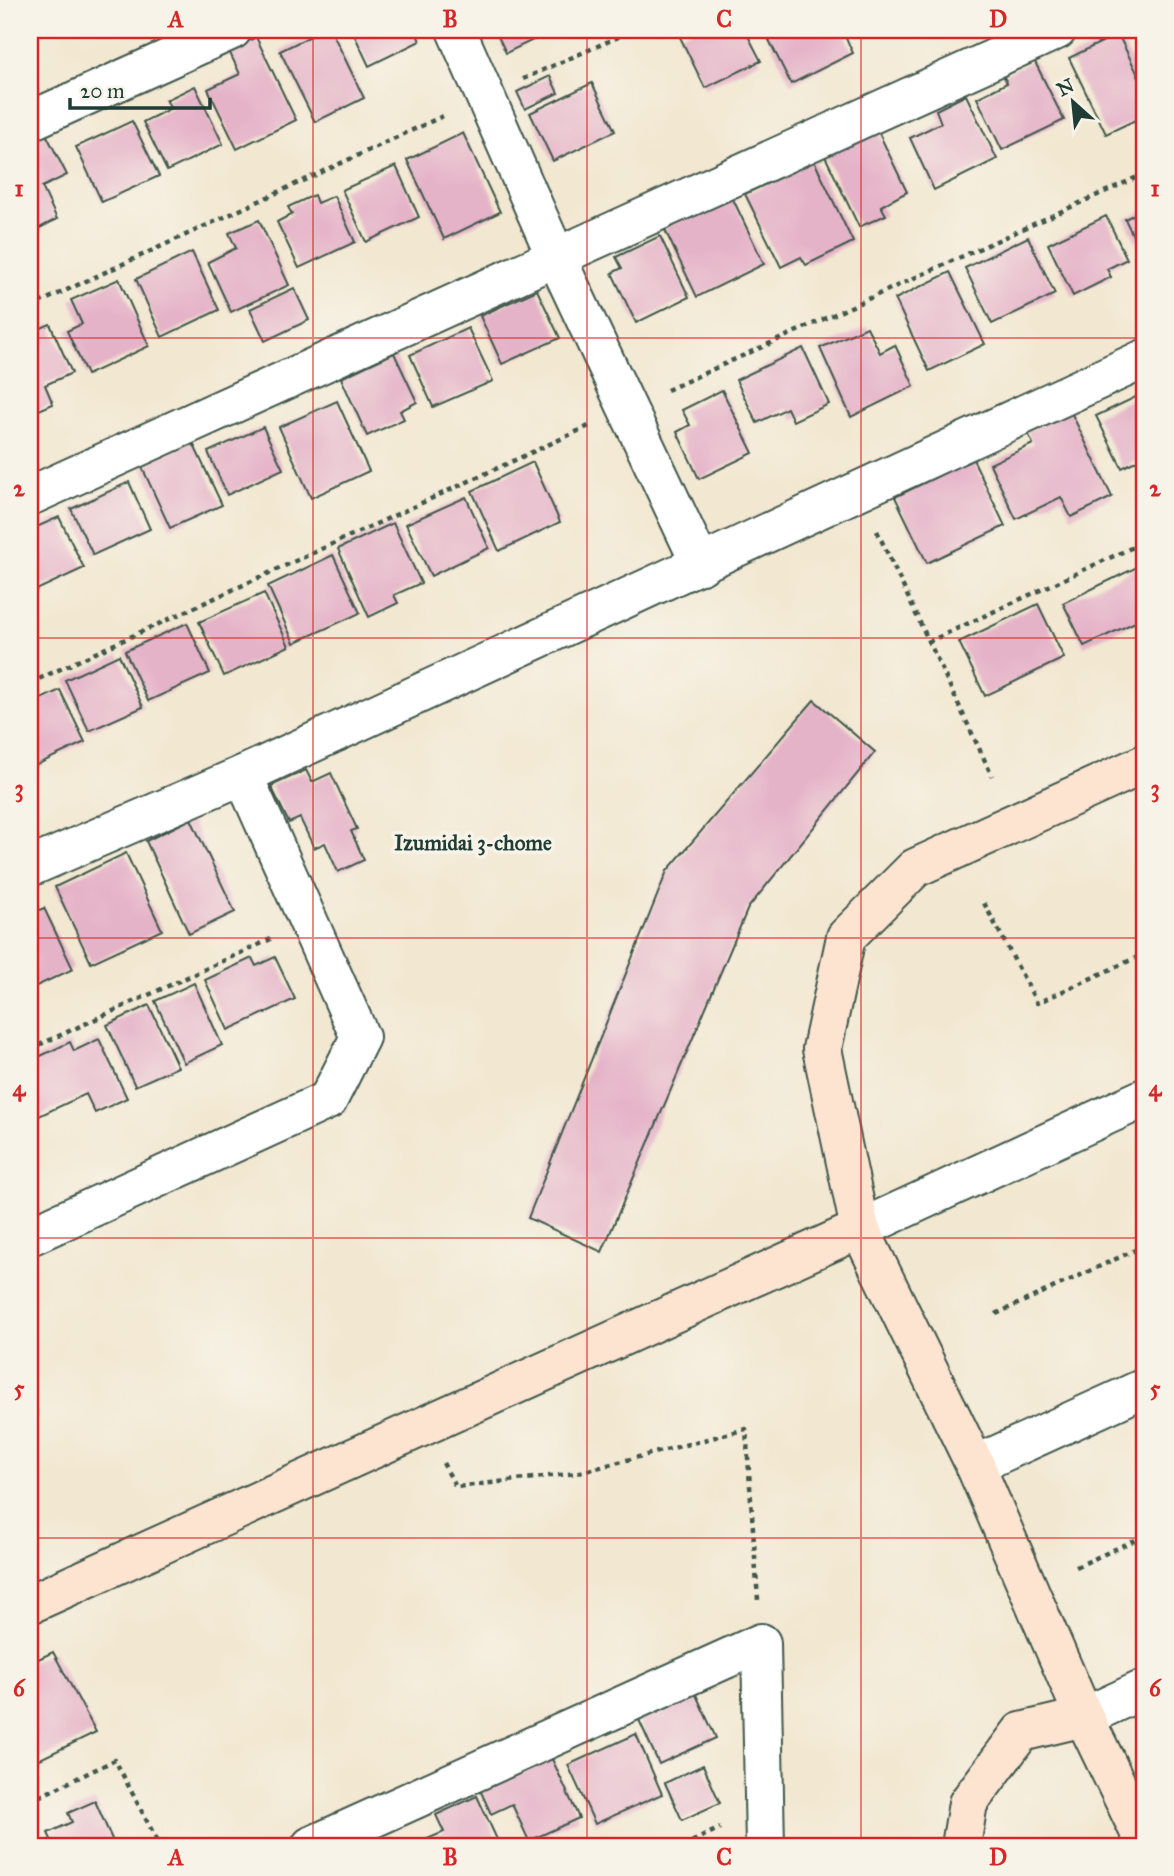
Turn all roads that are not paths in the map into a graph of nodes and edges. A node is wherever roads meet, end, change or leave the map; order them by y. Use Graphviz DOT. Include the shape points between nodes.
graph roads {
  1 [pos="232,30"];
  2 [pos="456,30"];
  3 [pos="1057,30"];
  4 [pos="30,121"];
  5 [pos="556,257"];
  6 [pos="1144,359"];
  7 [pos="30,496"];
  8 [pos="701,565"];
  9 [pos="1144,764"];
  10 [pos="243,775"];
  11 [pos="30,867"];
  12 [pos="1144,1098"];
  13 [pos="860,1228"];
  14 [pos="30,1236"];
  15 [pos="1144,1388"];
  16 [pos="975,1465"];
  17 [pos="30,1604"];
  18 [pos="1144,1689"];
  19 [pos="1084,1717"];
  20 [pos="1144,1841"];
  21 [pos="311,1846"];
  22 [pos="765,1846"];
  23 [pos="961,1846"];
  1 -- 4 [label="street"];
  2 -- 5 [label="street"];
  3 -- 5 [label="street"];
  5 -- 7 [label="street"];
  5 -- 8 [label="street"];
  6 -- 8 [label="street"];
  8 -- 10 [label="street"];
  9 -- 13 [label="street" via="915,868 846,937 822,1049"];
  10 -- 11 [label="street"];
  10 -- 14 [label="street" via="360,1037 328,1100"];
  12 -- 13 [label="street"];
  13 -- 16 [label="street"];
  13 -- 17 [label="street"];
  15 -- 16 [label="street"];
  16 -- 19 [label="street"];
  18 -- 19 [label="street"];
  19 -- 20 [label="street"];
  19 -- 23 [label="street" via="1021,1732 968,1803"];
  21 -- 22 [label="street" via="761,1643"];
}
